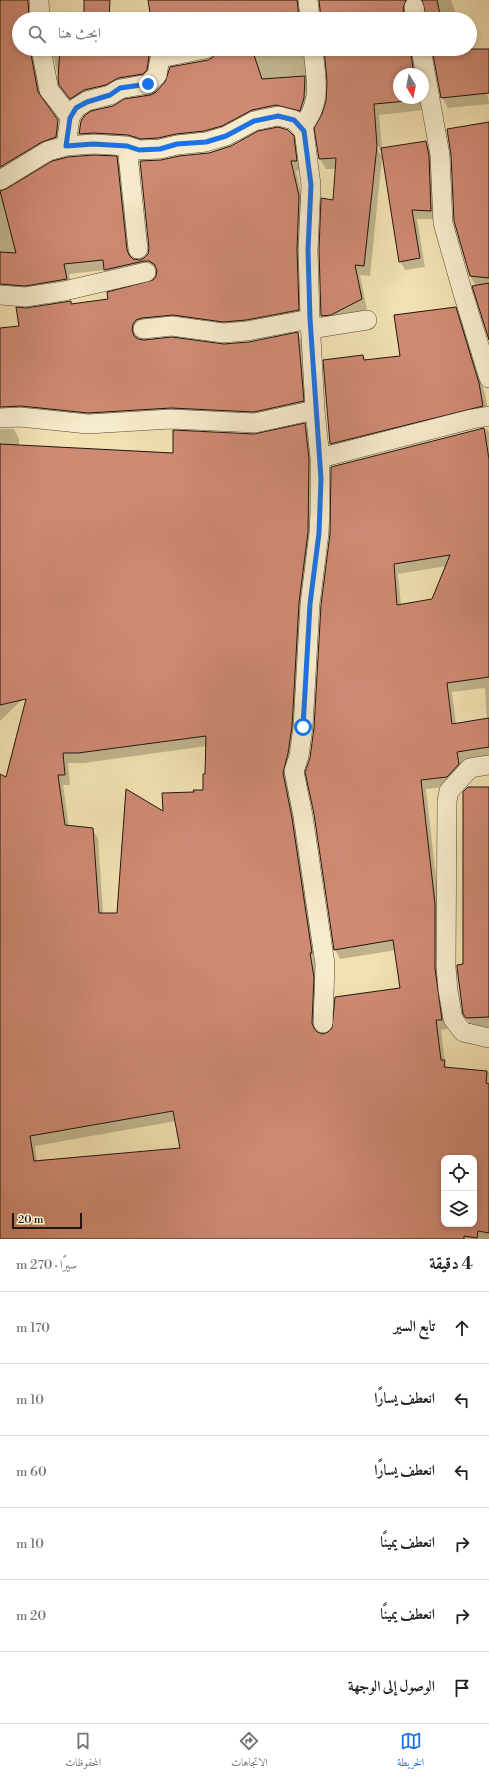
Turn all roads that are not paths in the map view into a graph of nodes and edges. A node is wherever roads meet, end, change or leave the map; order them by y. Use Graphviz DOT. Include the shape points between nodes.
graph roads {
  1 [pos="39,0"];
  2 [pos="308,0"];
  3 [pos="40,12"];
  4 [pos="309,12"];
  5 [pos="43,56"];
  6 [pos="170,56"];
  7 [pos="314,56"];
  8 [pos="422,56"];
  9 [pos="70,118"];
  10 [pos="301,128"];
  11 [pos="66,146"];
  12 [pos="127,146"];
  13 [pos="0,180"];
  14 [pos="138,250"];
  15 [pos="146,272"];
  16 [pos="0,295"];
  17 [pos="367,320"];
  18 [pos="310,324"];
  19 [pos="143,329"];
  20 [pos="489,378"];
  21 [pos="315,410"];
  22 [pos="489,416"];
  23 [pos="0,418"];
  24 [pos="320,458"];
  25 [pos="489,765"];
  26 [pos="323,1023"];
  27 [pos="489,1038"];
  1 -- 3 [label="street"];
  2 -- 4 [label="street"];
  5 -- 9 [label="street" via="49,90"];
  6 -- 9 [label="street" via="160,58 157,75 148,84 120,88 110,95 87,102 76,108"];
  7 -- 10 [label="street" via="316,101 309,120"];
  8 -- 20 [label="street" via="440,155 443,223"];
  9 -- 11 [label="street"];
  10 -- 12 [label="street" via="294,120 278,116 254,121 226,136 206,142 139,150"];
  10 -- 18 [label="street" via="304,131 308,153 311,185 308,250"];
  11 -- 12 [label="street"];
  11 -- 13 [label="street" via="48,151"];
  12 -- 14 [label="street"];
  15 -- 16 [label="street" via="64,291 25,297"];
  17 -- 18 [label="street"];
  18 -- 19 [label="street" via="222,333 172,326"];
  18 -- 21 [label="street"];
  21 -- 23 [label="street" via="255,423 171,419 88,424 20,417"];
  21 -- 24 [label="street"];
  22 -- 24 [label="street"];
  24 -- 26 [label="street" via="319,533 310,604 306,704 294,771 325,964"];
  25 -- 27 [label="street" via="470,768 449,791 446,966 453,1019 463,1032"];
}
